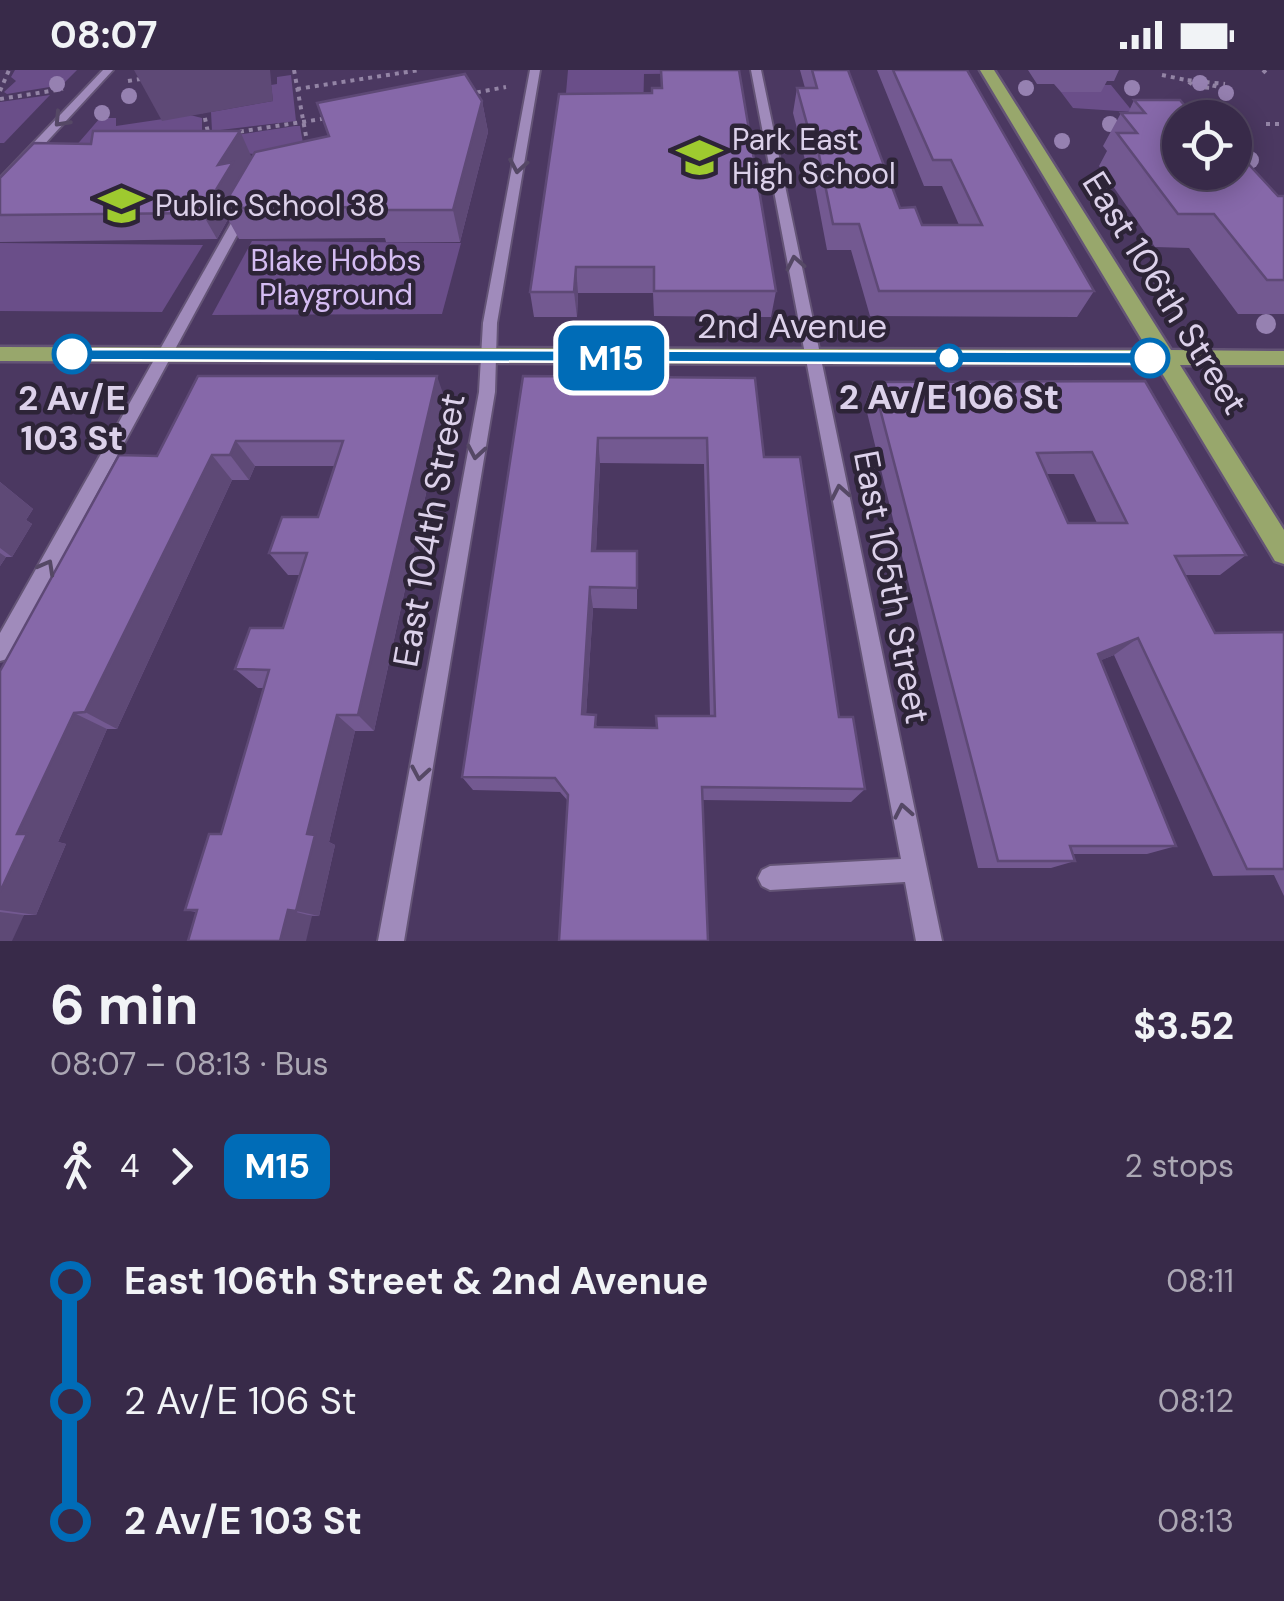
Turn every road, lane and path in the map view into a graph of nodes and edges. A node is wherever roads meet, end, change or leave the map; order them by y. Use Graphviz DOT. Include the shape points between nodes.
graph roads {
  1 [pos="9,70"];
  2 [pos="108,70"];
  3 [pos="294,70"];
  4 [pos="364,70"];
  5 [pos="420,70"];
  6 [pos="535,70"];
  7 [pos="756,70"];
  8 [pos="988,70"];
  9 [pos="1162,75"];
  10 [pos="162,76"];
  11 [pos="366,78"];
  12 [pos="128,80"];
  13 [pos="1186,80"];
  14 [pos="1215,84"];
  15 [pos="1225,84"];
  16 [pos="506,87"];
  17 [pos="63,90"];
  18 [pos="297,90"];
  19 [pos="0,91"];
  20 [pos="468,94"];
  21 [pos="0,99"];
  22 [pos="203,108"];
  23 [pos="339,116"];
  24 [pos="303,122"];
  25 [pos="1266,124"];
  26 [pos="1284,124"];
  27 [pos="228,134"];
  28 [pos="209,137"];
  29 [pos="309,154"];
  30 [pos="6,171"];
  31 [pos="0,185"];
  32 [pos="250,199"];
  33 [pos="0,354"];
  34 [pos="166,354"];
  35 [pos="490,356"];
  36 [pos="1164,358"];
  37 [pos="1284,358"];
  38 [pos="814,359"];
  39 [pos="1284,553"];
  40 [pos="0,652"];
  41 [pos="915,870"];
  42 [pos="770,878"];
  43 [pos="391,941"];
  44 [pos="929,941"];
  1 -- 19 [label="path"];
  2 -- 30 [label="street, one-way"];
  3 -- 18 [label="path"];
  4 -- 11 [label="path"];
  5 -- 11 [label="path"];
  6 -- 35 [label="street, East 104th Street, one-way" via="490,323"];
  38 -- 7 [label="street, East 105th Street, one-way"];
  8 -- 36 [label="main road, East 106th Street"];
  9 -- 13 [label="path"];
  10 -- 12 [label="path"];
  11 -- 18 [label="path"];
  13 -- 14 [label="path"];
  13 -- 14 [label="path" via="1204,89"];
  14 -- 15 [label="path"];
  16 -- 20 [label="path"];
  17 -- 21 [label="path"];
  18 -- 24 [label="path"];
  22 -- 28 [label="path"];
  23 -- 24 [label="path"];
  24 -- 27 [label="path"];
  24 -- 29 [label="path"];
  25 -- 26 [label="path"];
  30 -- 31 [label="street"];
  32 -- 34 [label="street"];
  33 -- 34 [label="main road, 2nd Avenue"];
  34 -- 35 [label="main road, 2nd Avenue"];
  40 -- 34 [label="street, one-way"];
  35 -- 38 [label="main road, 2nd Avenue"];
  35 -- 43 [label="street, East 104th Street, one-way"];
  36 -- 37 [label="main road, 2nd Avenue"];
  36 -- 38 [label="main road, 2nd Avenue"];
  36 -- 39 [label="main road, East 106th Street"];
  41 -- 38 [label="street, East 105th Street, one-way"];
  41 -- 42 [label="street"];
  41 -- 44 [label="street, East 105th Street"];
}
